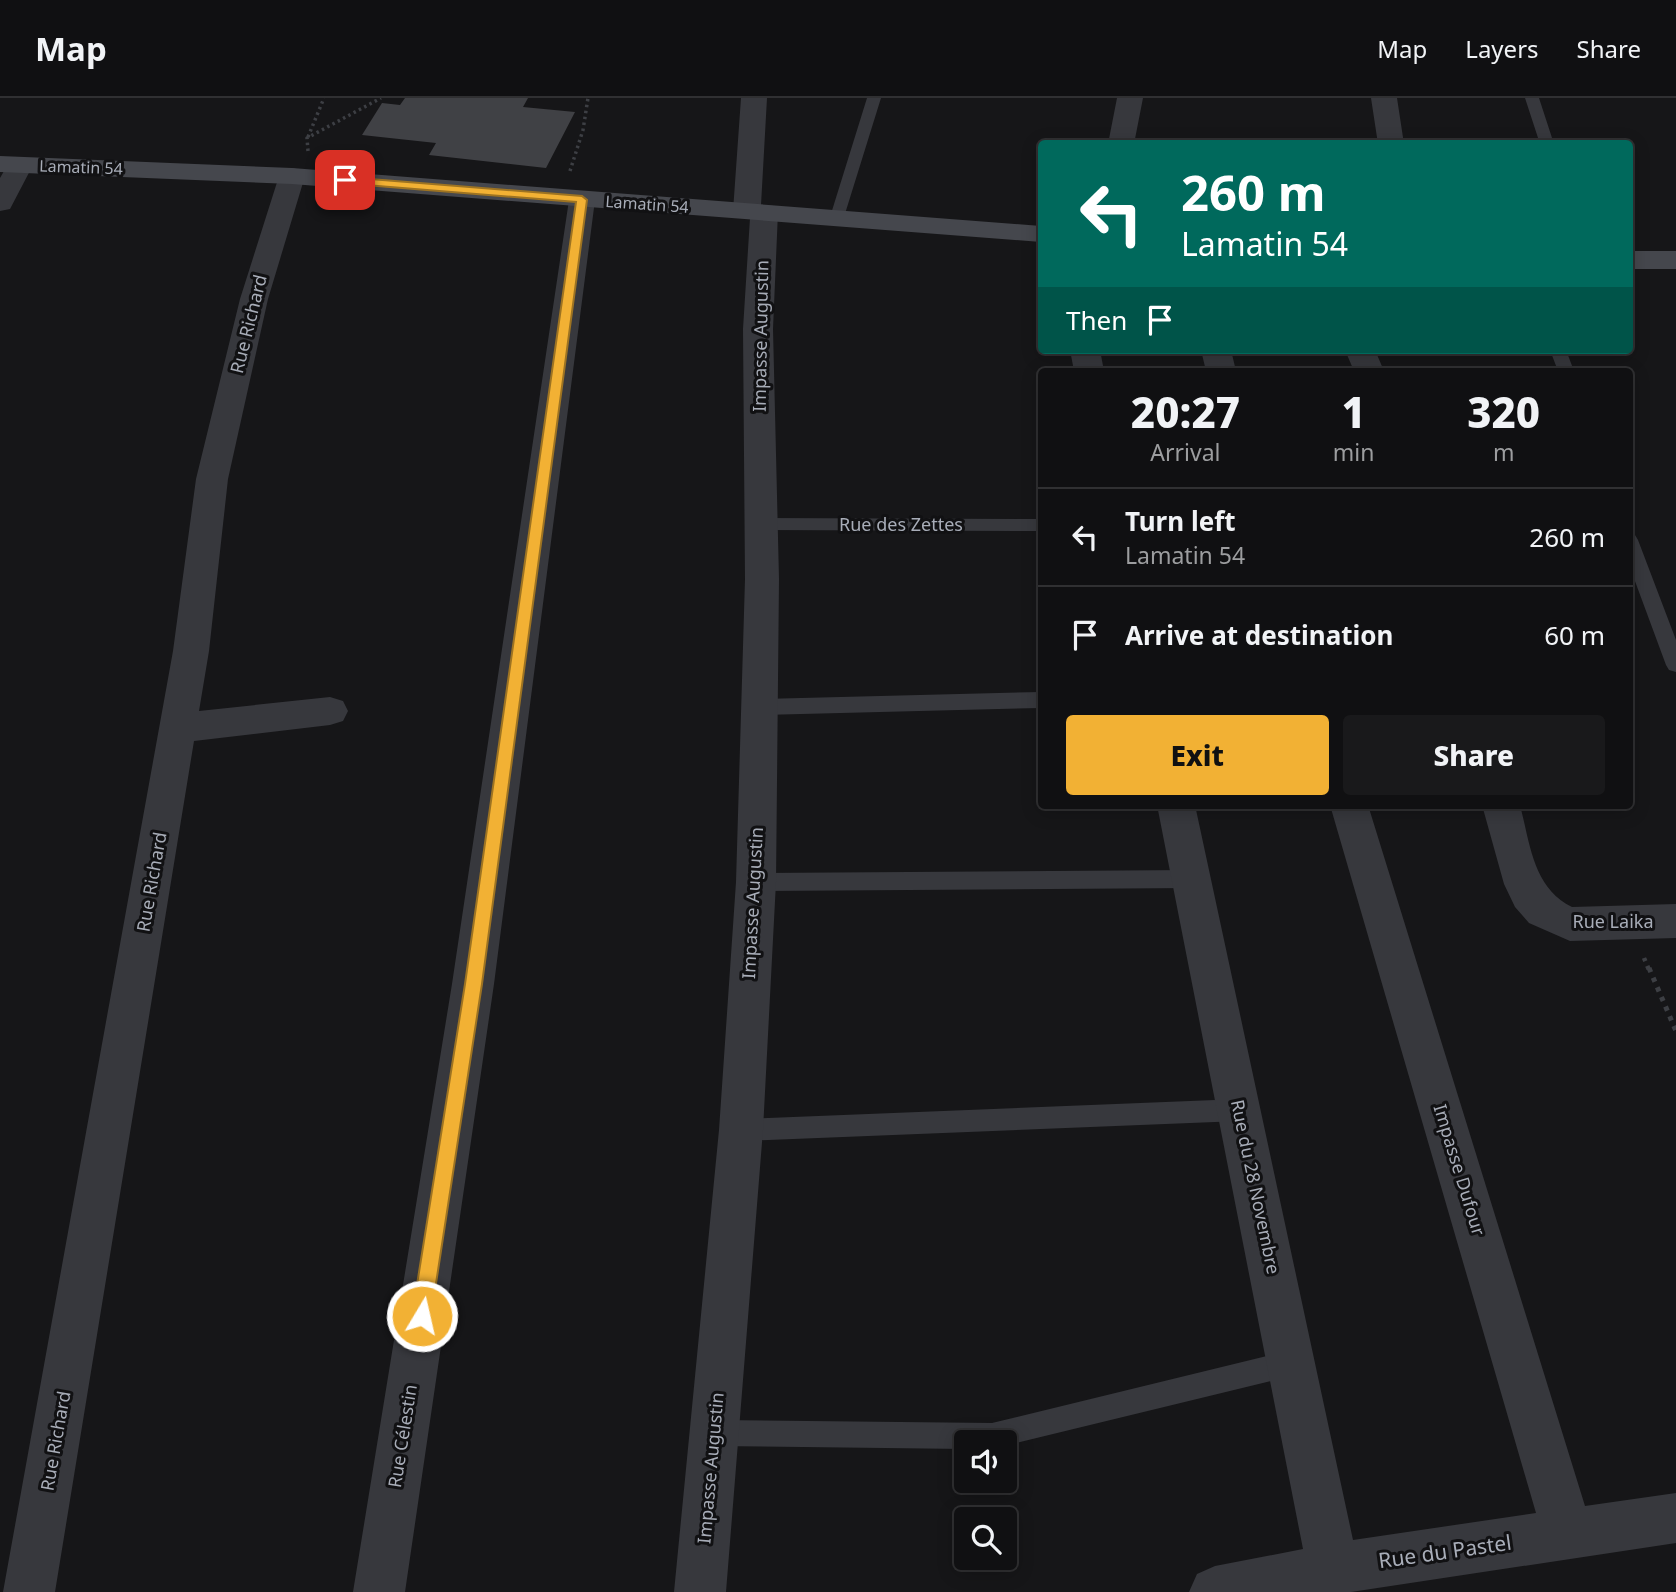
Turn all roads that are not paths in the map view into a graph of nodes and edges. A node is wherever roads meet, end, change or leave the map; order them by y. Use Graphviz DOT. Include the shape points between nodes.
graph roads {
  1 [pos="754,98"];
  2 [pos="874,98"];
  3 [pos="1130,98"];
  4 [pos="1384,98"];
  5 [pos="1532,98"];
  6 [pos="1122,140"];
  7 [pos="1390,140"];
  8 [pos="1546,140"];
  9 [pos="10,164"];
  10 [pos="292,176"];
  11 [pos="571,199"];
  12 [pos="0,203"];
  13 [pos="755,212"];
  14 [pos="837,217"];
  15 [pos="1038,234"];
  16 [pos="1633,260"];
  17 [pos="1676,260"];
  18 [pos="761,524"];
  19 [pos="1038,525"];
  20 [pos="1633,551"];
  21 [pos="1676,665"];
  22 [pos="1038,700"];
  23 [pos="760,707"];
  24 [pos="330,711"];
  25 [pos="178,728"];
  26 [pos="1177,809"];
  27 [pos="1350,809"];
  28 [pos="1502,809"];
  29 [pos="1192,879"];
  30 [pos="756,881"];
  31 [pos="1676,921"];
  32 [pos="1240,1110"];
  33 [pos="741,1130"];
  34 [pos="1291,1363"];
  35 [pos="714,1433"];
  36 [pos="1676,1518"];
  37 [pos="1568,1534"];
  38 [pos="1333,1569"];
  39 [pos="29,1592"];
  40 [pos="379,1592"];
  41 [pos="700,1592"];
  42 [pos="1215,1592"];
  1 -- 13 [label="street, Impasse Augustin"];
  2 -- 14 [label="lane"];
  3 -- 6 [label="street"];
  4 -- 7 [label="street"];
  5 -- 8 [label="lane"];
  9 -- 10 [label="street, Lamatin 54"];
  9 -- 12 [label="street"];
  10 -- 11 [label="street, Lamatin 54"];
  10 -- 25 [label="street, Rue Richard" via="254,299 212,479"];
  11 -- 13 [label="street, Lamatin 54"];
  11 -- 40 [label="street, Rue Célestin" via="473,984"];
  13 -- 14 [label="street, Lamatin 54"];
  13 -- 18 [label="street, Impasse Augustin"];
  14 -- 15 [label="street, Lamatin 54"];
  16 -- 17 [label="street"];
  18 -- 19 [label="lane, Rue des Zettes"];
  18 -- 23 [label="street, Impasse Augustin"];
  20 -- 21 [label="lane"];
  22 -- 23 [label="lane"];
  23 -- 30 [label="street, Impasse Augustin"];
  24 -- 25 [label="street"];
  25 -- 39 [label="street, Rue Richard"];
  26 -- 29 [label="street, Rue du 28 Novembre"];
  27 -- 37 [label="street, Impasse Dufour"];
  28 -- 31 [label="street, Rue Laika" via="1526,890 1538,906 1570,924"];
  29 -- 30 [label="lane"];
  29 -- 32 [label="street, Rue du 28 Novembre"];
  30 -- 33 [label="street, Impasse Augustin"];
  32 -- 33 [label="lane"];
  32 -- 34 [label="street, Rue du 28 Novembre"];
  33 -- 35 [label="street, Impasse Augustin"];
  34 -- 35 [label="lane" via="992,1436"];
  34 -- 38 [label="street, Rue du 28 Novembre"];
  35 -- 41 [label="street, Impasse Augustin"];
  36 -- 37 [label="street, Rue du Pastel"];
  37 -- 38 [label="street, Rue du Pastel"];
  38 -- 42 [label="street, Rue du Pastel"];
}
